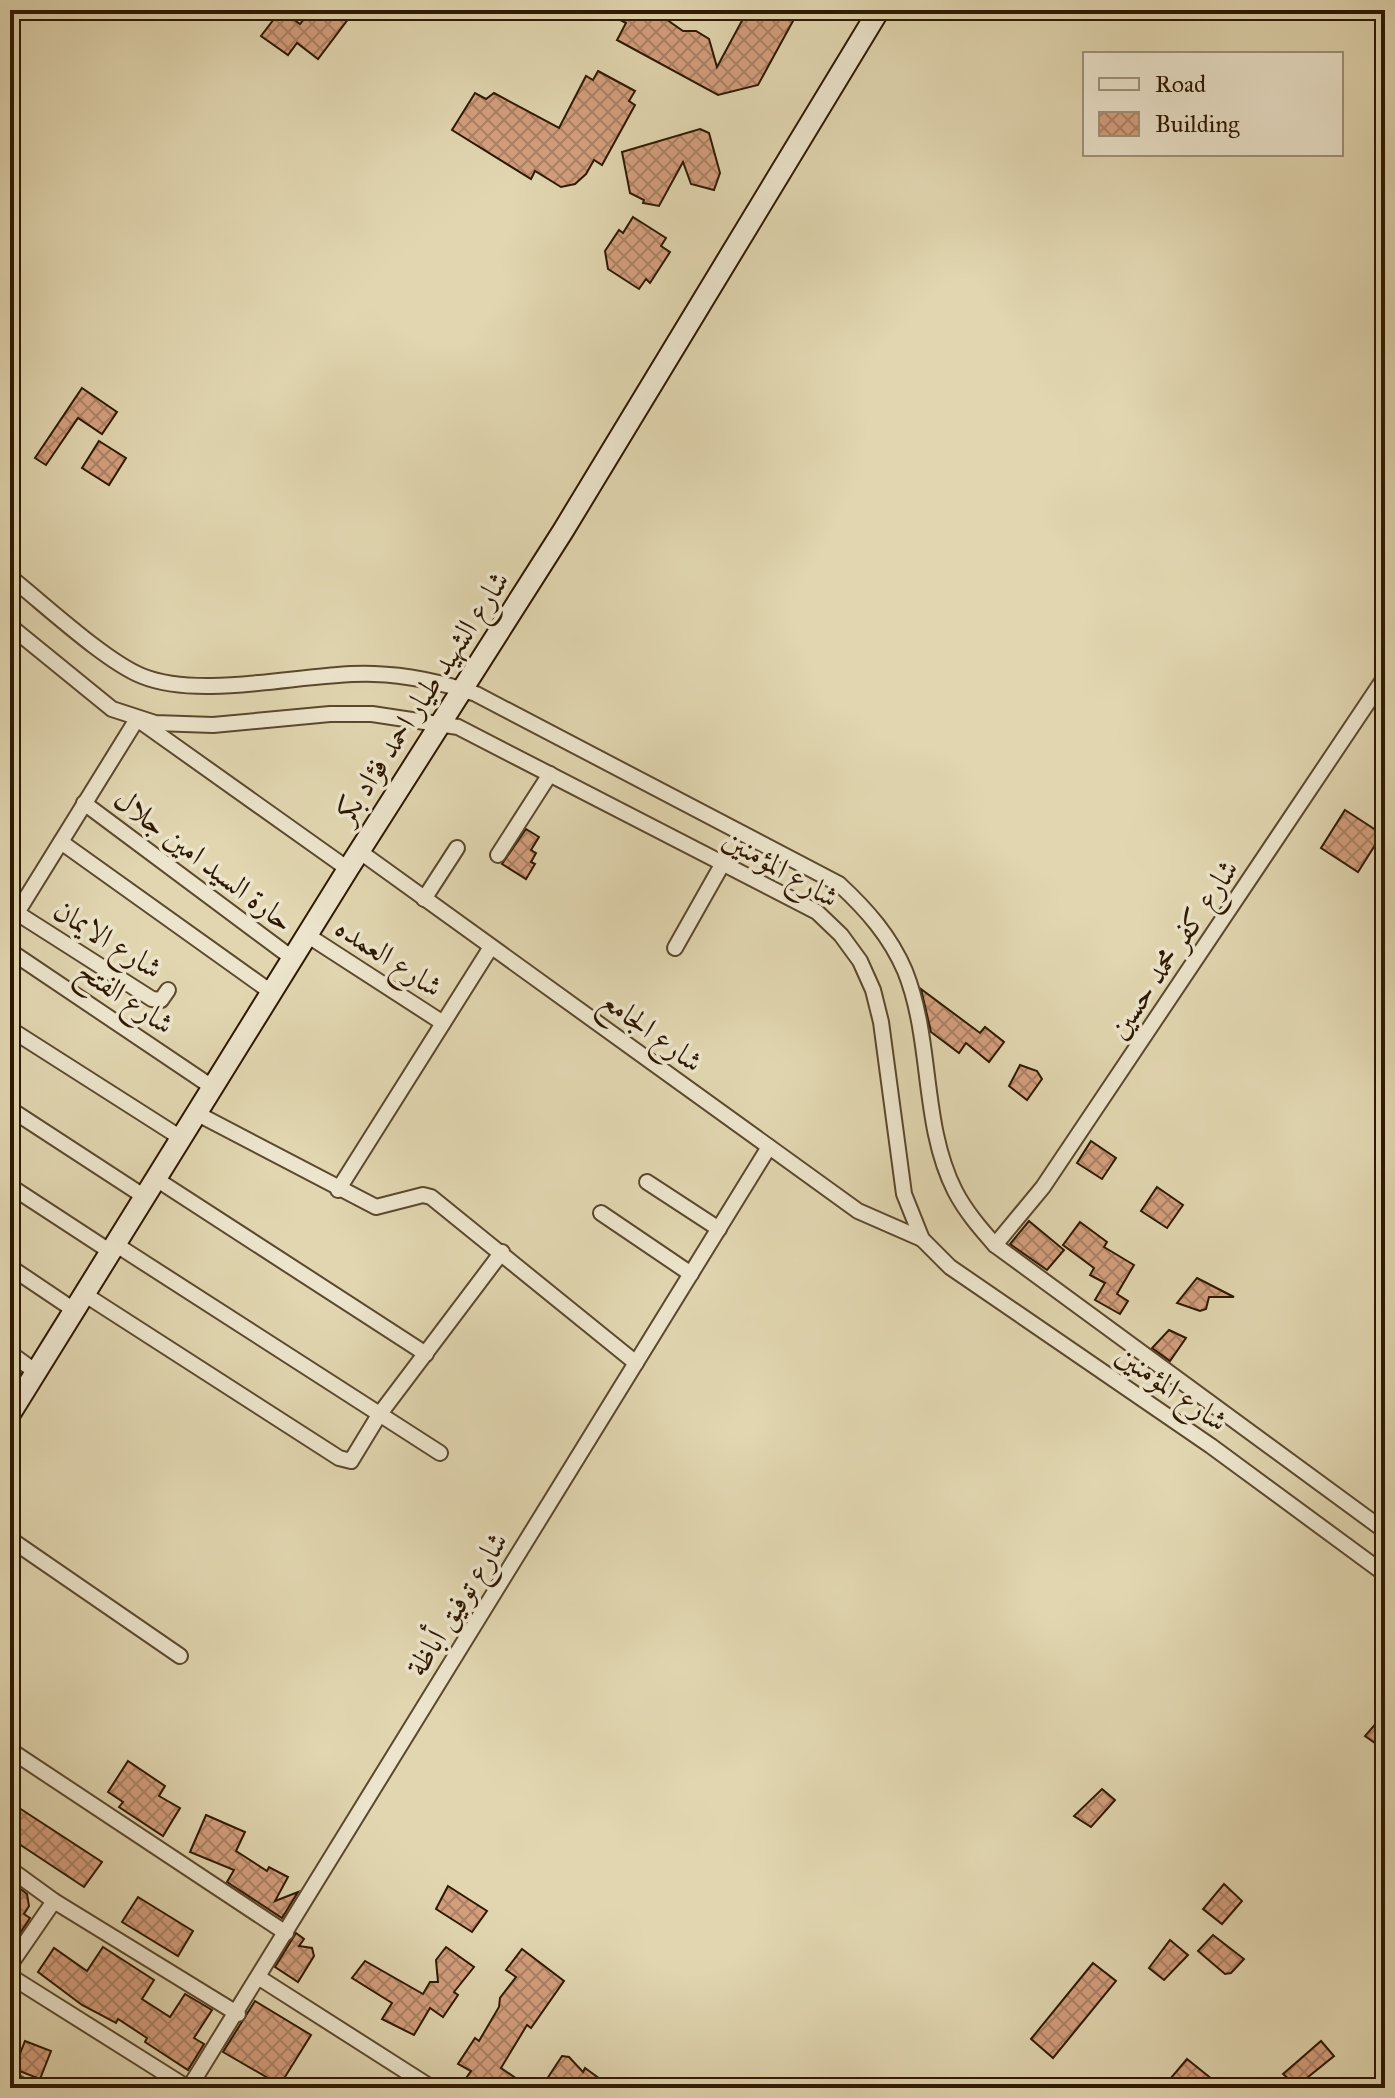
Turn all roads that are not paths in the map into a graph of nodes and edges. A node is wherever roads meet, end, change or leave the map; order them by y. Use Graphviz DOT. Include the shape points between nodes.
graph roads {
  1 [pos="879,10"];
  2 [pos="10,577"];
  3 [pos="10,626"];
  4 [pos="1385,677"];
  5 [pos="463,689"];
  6 [pos="137,719"];
  7 [pos="442,722"];
  8 [pos="550,774"];
  9 [pos="84,803"];
  10 [pos="61,842"];
  11 [pos="457,848"];
  12 [pos="498,855"];
  13 [pos="353,860"];
  14 [pos="723,863"];
  15 [pos="424,899"];
  16 [pos="14,919"];
  17 [pos="307,935"];
  18 [pos="491,947"];
  19 [pos="675,948"];
  20 [pos="10,951"];
  21 [pos="292,958"];
  22 [pos="168,990"];
  23 [pos="271,992"];
  24 [pos="443,1023"];
  25 [pos="10,1029"];
  26 [pos="212,1087"];
  27 [pos="10,1109"];
  28 [pos="196,1113"];
  29 [pos="181,1138"];
  30 [pos="769,1147"];
  31 [pos="156,1179"];
  32 [pos="647,1182"];
  33 [pos="10,1186"];
  34 [pos="338,1190"];
  35 [pos="145,1197"];
  36 [pos="601,1213"];
  37 [pos="719,1229"];
  38 [pos="922,1239"];
  39 [pos="995,1245"];
  40 [pos="113,1248"];
  41 [pos="502,1252"];
  42 [pos="10,1267"];
  43 [pos="691,1274"];
  44 [pos="79,1302"];
  45 [pos="10,1353"];
  46 [pos="426,1354"];
  47 [pos="636,1363"];
  48 [pos="36,1372"];
  49 [pos="10,1414"];
  50 [pos="379,1415"];
  51 [pos="440,1453"];
  52 [pos="1385,1531"];
  53 [pos="10,1539"];
  54 [pos="1385,1574"];
  55 [pos="180,1656"];
  56 [pos="10,1750"];
  57 [pos="10,1869"];
  58 [pos="54,1901"];
  59 [pos="286,1933"];
  60 [pos="10,1965"];
  61 [pos="10,1976"];
  62 [pos="258,1977"];
  63 [pos="238,2014"];
  64 [pos="10,2078"];
  65 [pos="25,2088"];
  66 [pos="189,2088"];
  67 [pos="432,2088"];
  1 -- 5 [label="street, شارع الشهيد طيار احمد فؤاد بكر"];
  2 -- 5 [label="street, شارع المؤمنين" via="143,677 208,684 374,674"];
  3 -- 6 [label="street, شارع المؤمنين" via="112,709"];
  4 -- 39 [label="street, شارع كفر محمد حسين" via="1069,1150"];
  5 -- 7 [label="street, شارع الشهيد طيار احمد فؤاد بكر"];
  5 -- 39 [label="street, شارع المؤمنين" via="839,884 867,910 905,973 942,1159 961,1201"];
  6 -- 7 [label="street, شارع المؤمنين" via="181,726 372,714"];
  6 -- 9 [label="street"];
  6 -- 13 [label="street, شارع الجامع"];
  7 -- 8 [label="street, شارع المؤمنين"];
  7 -- 13 [label="street, شارع الشهيد طيار احمد فؤاد بكر"];
  8 -- 12 [label="street"];
  8 -- 14 [label="street, شارع المؤمنين"];
  9 -- 10 [label="street"];
  9 -- 21 [label="street, حارة السيد امين جلال"];
  10 -- 16 [label="street"];
  10 -- 23 [label="street"];
  11 -- 15 [label="street"];
  13 -- 15 [label="street, شارع الجامع"];
  13 -- 17 [label="street, شارع الشهيد طيار احمد فؤاد بكر"];
  14 -- 19 [label="street"];
  14 -- 38 [label="street, شارع المؤمنين" via="817,912 860,961 881,1022 904,1194"];
  15 -- 18 [label="street, شارع الجامع"];
  16 -- 22 [label="street, شارع الايمان" via="152,999 161,1000"];
  17 -- 21 [label="street, شارع الشهيد طيار احمد فؤاد بكر"];
  17 -- 24 [label="street, شارع العمده"];
  18 -- 24 [label="street"];
  18 -- 30 [label="street, شارع الجامع"];
  20 -- 26 [label="street, شارع الفتح"];
  21 -- 23 [label="street, شارع الشهيد طيار احمد فؤاد بكر"];
  23 -- 26 [label="street, شارع الشهيد طيار احمد فؤاد بكر"];
  24 -- 34 [label="street"];
  25 -- 29 [label="street"];
  26 -- 28 [label="street, شارع الشهيد طيار احمد فؤاد بكر"];
  27 -- 35 [label="street"];
  28 -- 29 [label="street, شارع الشهيد طيار احمد فؤاد بكر"];
  28 -- 34 [label="street"];
  29 -- 31 [label="street, شارع الشهيد طيار احمد فؤاد بكر"];
  30 -- 37 [label="street, شارع توفيق أباظة"];
  30 -- 38 [label="street, شارع الجامع" via="858,1211"];
  31 -- 35 [label="street, شارع الشهيد طيار احمد فؤاد بكر"];
  31 -- 46 [label="street"];
  32 -- 37 [label="street"];
  33 -- 40 [label="street"];
  34 -- 41 [label="street" via="376,1207 431,1197"];
  35 -- 40 [label="street, شارع الشهيد طيار احمد فؤاد بكر"];
  36 -- 43 [label="street"];
  37 -- 43 [label="street, شارع توفيق أباظة"];
  38 -- 54 [label="street, شارع المؤمنين" via="950,1267 1211,1446"];
  39 -- 52 [label="street, شارع المؤمنين"];
  40 -- 44 [label="street, شارع الشهيد طيار احمد فؤاد بكر"];
  40 -- 50 [label="street"];
  41 -- 46 [label="street"];
  41 -- 47 [label="street"];
  42 -- 44 [label="street"];
  43 -- 47 [label="street, شارع توفيق أباظة"];
  44 -- 48 [label="street, شارع الشهيد طيار احمد فؤاد بكر"];
  44 -- 50 [label="street" via="345,1460 354,1458"];
  45 -- 48 [label="street"];
  46 -- 50 [label="street"];
  47 -- 59 [label="street, شارع توفيق أباظة"];
  48 -- 49 [label="street, شارع الشهيد طيار احمد فؤاد بكر"];
  50 -- 51 [label="street"];
  53 -- 55 [label="street"];
  56 -- 59 [label="street"];
  57 -- 58 [label="street"];
  58 -- 60 [label="street"];
  58 -- 63 [label="street"];
  59 -- 62 [label="street, شارع توفيق أباظة"];
  61 -- 66 [label="street"];
  62 -- 63 [label="street, شارع توفيق أباظة"];
  62 -- 67 [label="street"];
  63 -- 66 [label="street, شارع توفيق أباظة"];
  64 -- 65 [label="street"];
}
